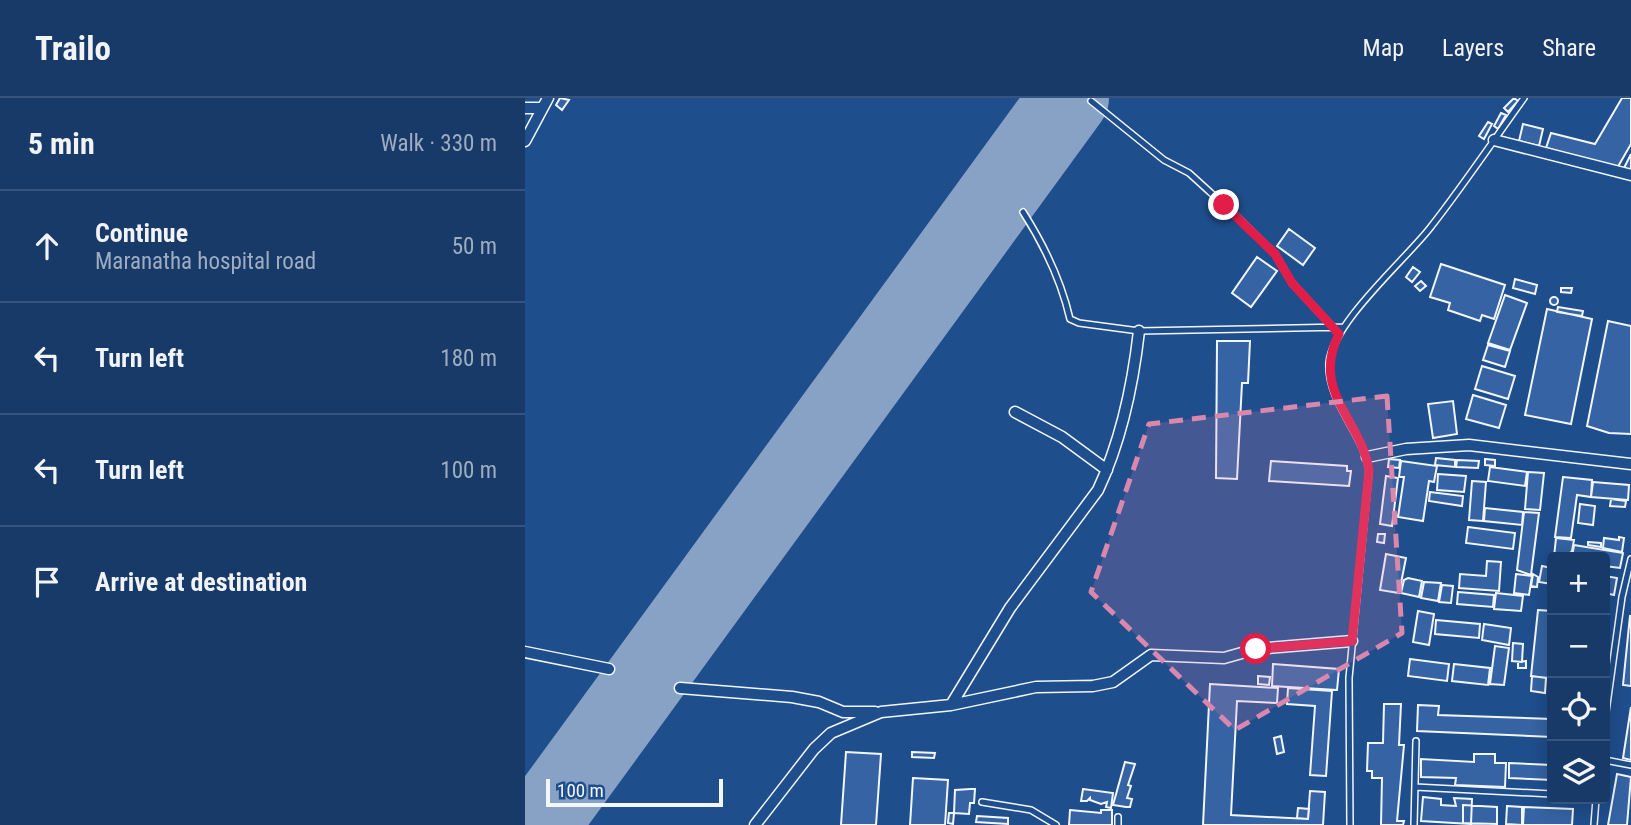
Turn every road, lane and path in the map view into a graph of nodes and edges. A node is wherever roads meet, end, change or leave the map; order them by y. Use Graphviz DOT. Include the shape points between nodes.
graph roads {
  1 [pos="1524,98"];
  2 [pos="1091,100"];
  3 [pos="545,103"];
  4 [pos="525,108"];
  5 [pos="1493,140"];
  6 [pos="525,141"];
  7 [pos="1631,175"];
  8 [pos="1023,212"];
  9 [pos="1332,327"];
  10 [pos="1344,327"];
  11 [pos="1139,331"];
  12 [pos="1339,334"];
  13 [pos="1015,412"];
  14 [pos="1367,457"];
  15 [pos="1631,464"];
  16 [pos="1107,470"];
  17 [pos="1631,559"];
  18 [pos="1622,597"];
  19 [pos="1631,598"];
  20 [pos="1352,641"];
  21 [pos="525,652"];
  22 [pos="609,669"];
  23 [pos="1610,683"];
  24 [pos="680,688"];
  25 [pos="951,705"];
  26 [pos="881,712"];
  27 [pos="1416,741"];
  28 [pos="1610,761"];
  29 [pos="1631,765"];
  30 [pos="1415,787"];
  31 [pos="1547,794"];
  32 [pos="982,802"];
  33 [pos="1596,804"];
  34 [pos="1118,817"];
  35 [pos="755,825"];
  36 [pos="1056,825"];
  37 [pos="1118,825"];
  38 [pos="1350,825"];
  39 [pos="1413,825"];
  40 [pos="1594,825"];
  1 -- 5 [label="lane"];
  2 -- 9 [label="lane" via="1233,212 1275,254 1292,283"];
  3 -- 4 [label="street"];
  3 -- 6 [label="street"];
  5 -- 7 [label="street"];
  5 -- 10 [label="lane" via="1430,229"];
  8 -- 11 [label="lane" via="1062,288 1070,319 1104,329"];
  9 -- 10 [label="lane"];
  9 -- 11 [label="lane"];
  9 -- 12 [label="lane"];
  10 -- 12 [label="lane"];
  11 -- 16 [label="street" via="1127,401"];
  12 -- 14 [label="lane" via="1329,362 1330,377"];
  13 -- 16 [label="street" via="1062,437"];
  14 -- 15 [label="street" via="1469,445"];
  14 -- 20 [label="lane"];
  16 -- 25 [label="street" via="1098,490 1010,608"];
  17 -- 18 [label="lane"];
  18 -- 19 [label="lane"];
  18 -- 23 [label="lane"];
  20 -- 25 [label="street" via="1256,649 1224,658 1151,655 1113,682 1036,687"];
  20 -- 38 [label="lane"];
  21 -- 22 [label="street"];
  24 -- 26 [label="street" via="792,697 843,712"];
  25 -- 26 [label="street"];
  26 -- 35 [label="street" via="831,733"];
  27 -- 30 [label="lane"];
  28 -- 29 [label="lane"];
  30 -- 31 [label="lane"];
  30 -- 39 [label="lane"];
  32 -- 36 [label="lane" via="1031,810"];
  33 -- 40 [label="lane"];
  34 -- 37 [label="lane"];
}
